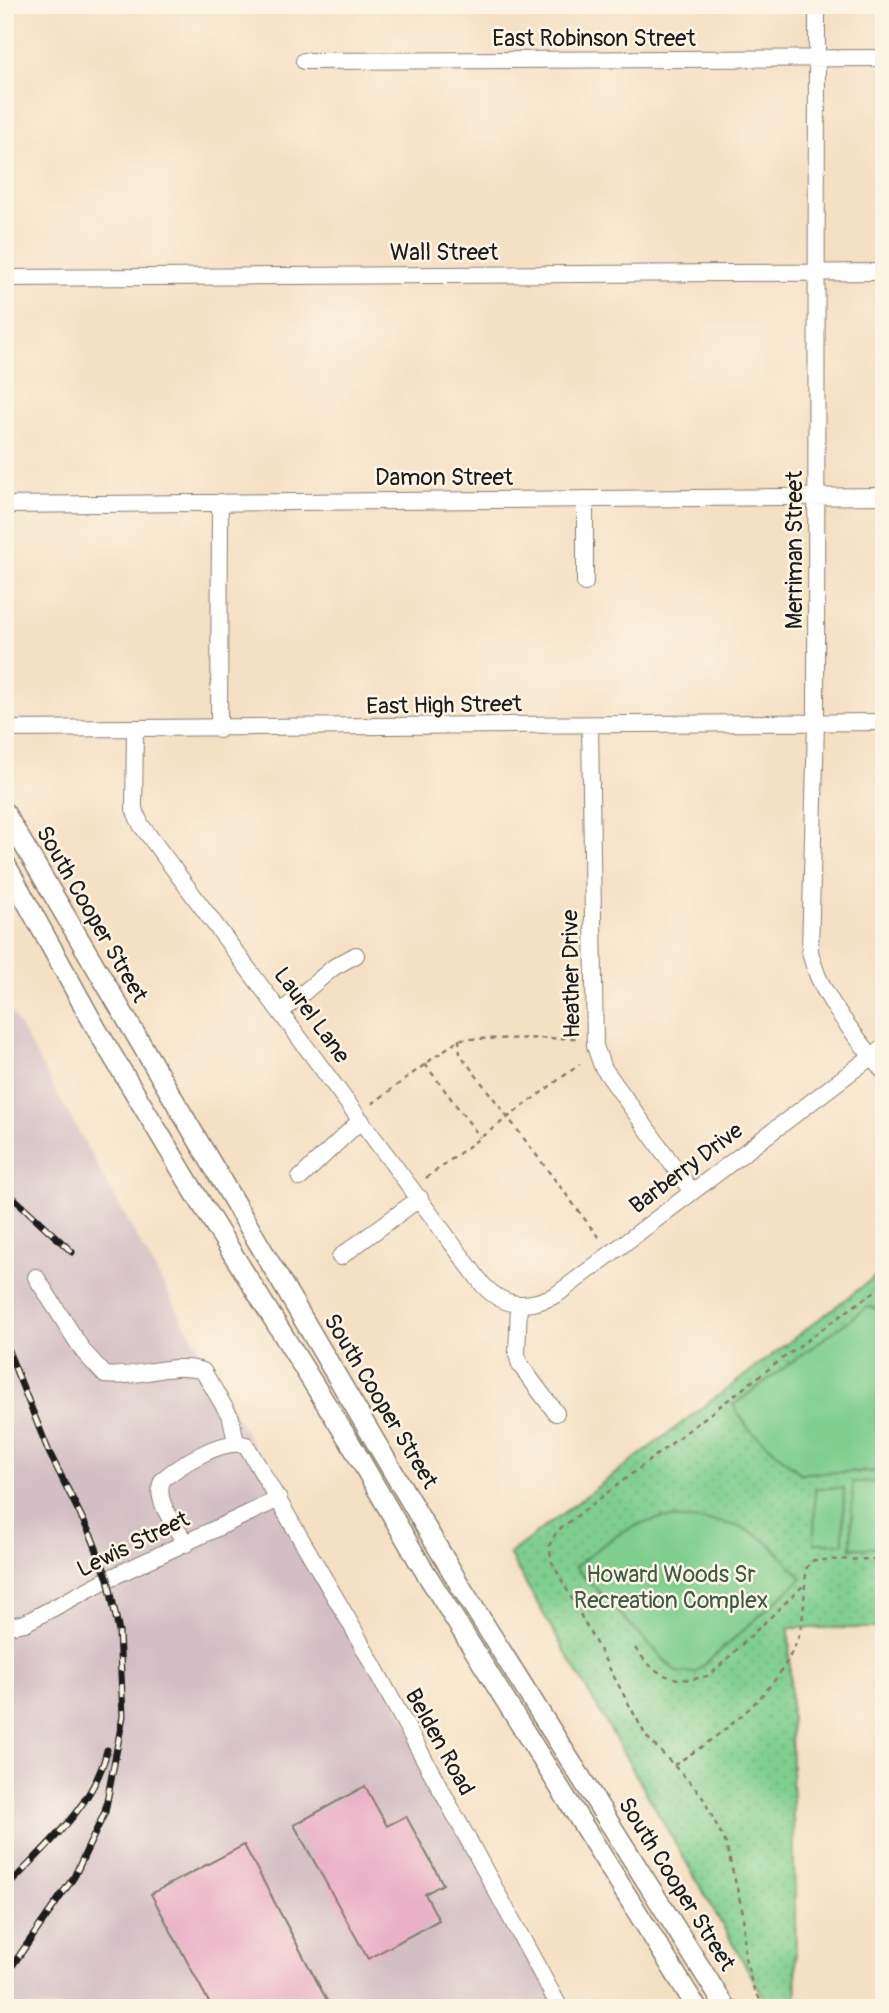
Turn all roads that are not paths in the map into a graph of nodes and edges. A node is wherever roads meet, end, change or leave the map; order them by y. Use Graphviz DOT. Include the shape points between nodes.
graph roads {
  1 [pos="817,5"];
  2 [pos="884,58"];
  3 [pos="816,59"];
  4 [pos="304,61"];
  5 [pos="815,272"];
  6 [pos="884,272"];
  7 [pos="5,278"];
  8 [pos="884,496"];
  9 [pos="817,497"];
  10 [pos="585,499"];
  11 [pos="220,502"];
  12 [pos="5,505"];
  13 [pos="585,583"];
  14 [pos="884,722"];
  15 [pos="816,723"];
  16 [pos="590,726"];
  17 [pos="5,729"];
  18 [pos="135,730"];
  19 [pos="219,730"];
  20 [pos="5,813"];
  21 [pos="5,863"];
  22 [pos="356,955"];
  23 [pos="282,1011"];
  24 [pos="878,1051"];
  25 [pos="884,1072"];
  26 [pos="361,1120"];
  27 [pos="300,1178"];
  28 [pos="692,1192"];
  29 [pos="420,1198"];
  30 [pos="340,1257"];
  31 [pos="36,1277"];
  32 [pos="514,1304"];
  33 [pos="556,1413"];
  34 [pos="236,1442"];
  35 [pos="279,1499"];
  36 [pos="186,1544"];
  37 [pos="5,1627"];
  38 [pos="560,2008"];
  39 [pos="697,2008"];
  40 [pos="726,2008"];
  1 -- 3 [label="street, Merriman Street"];
  2 -- 3 [label="street, East Robinson Street"];
  3 -- 4 [label="street, East Robinson Street"];
  3 -- 5 [label="street, Merriman Street"];
  5 -- 6 [label="street, Wall Street"];
  5 -- 7 [label="street, Wall Street"];
  5 -- 9 [label="street, Merriman Street"];
  8 -- 9 [label="street, Damon Street"];
  9 -- 10 [label="street, Damon Street"];
  9 -- 15 [label="street, Merriman Street"];
  10 -- 11 [label="street, Damon Street"];
  10 -- 13 [label="street"];
  11 -- 12 [label="street, Damon Street"];
  11 -- 19 [label="street"];
  14 -- 15 [label="street, East High Street"];
  15 -- 16 [label="street, East High Street"];
  15 -- 24 [label="street, Merriman Street" via="810,951 825,991"];
  16 -- 19 [label="street, East High Street"];
  16 -- 28 [label="street, Heather Drive" via="595,1046 602,1066"];
  17 -- 18 [label="street, East High Street"];
  18 -- 19 [label="street, East High Street"];
  18 -- 23 [label="street, Laurel Lane" via="134,809 141,825"];
  20 -- 40 [label="main road, South Cooper Street" via="461,1587"];
  21 -- 39 [label="main road, South Cooper Street" via="97,1030 198,1198"];
  22 -- 23 [label="street" via="334,967"];
  23 -- 26 [label="street, Laurel Lane"];
  24 -- 25 [label="street, Merriman Street"];
  24 -- 28 [label="street, Barberry Drive"];
  26 -- 27 [label="street"];
  26 -- 29 [label="street, Laurel Lane"];
  28 -- 32 [label="street, Barberry Drive" via="556,1295 536,1305"];
  29 -- 30 [label="street"];
  29 -- 32 [label="street, Laurel Lane" via="483,1285"];
  31 -- 34 [label="street" via="83,1351 105,1374 124,1377 191,1367 203,1371 231,1418"];
  32 -- 33 [label="street" via="520,1365"];
  34 -- 35 [label="street, Belden Road" via="251,1450"];
  34 -- 36 [label="street" via="169,1474 160,1485 164,1506"];
  35 -- 36 [label="street, Lewis Street"];
  35 -- 38 [label="street, Belden Road"];
  36 -- 37 [label="street, Lewis Street" via="25,1623"];
}
